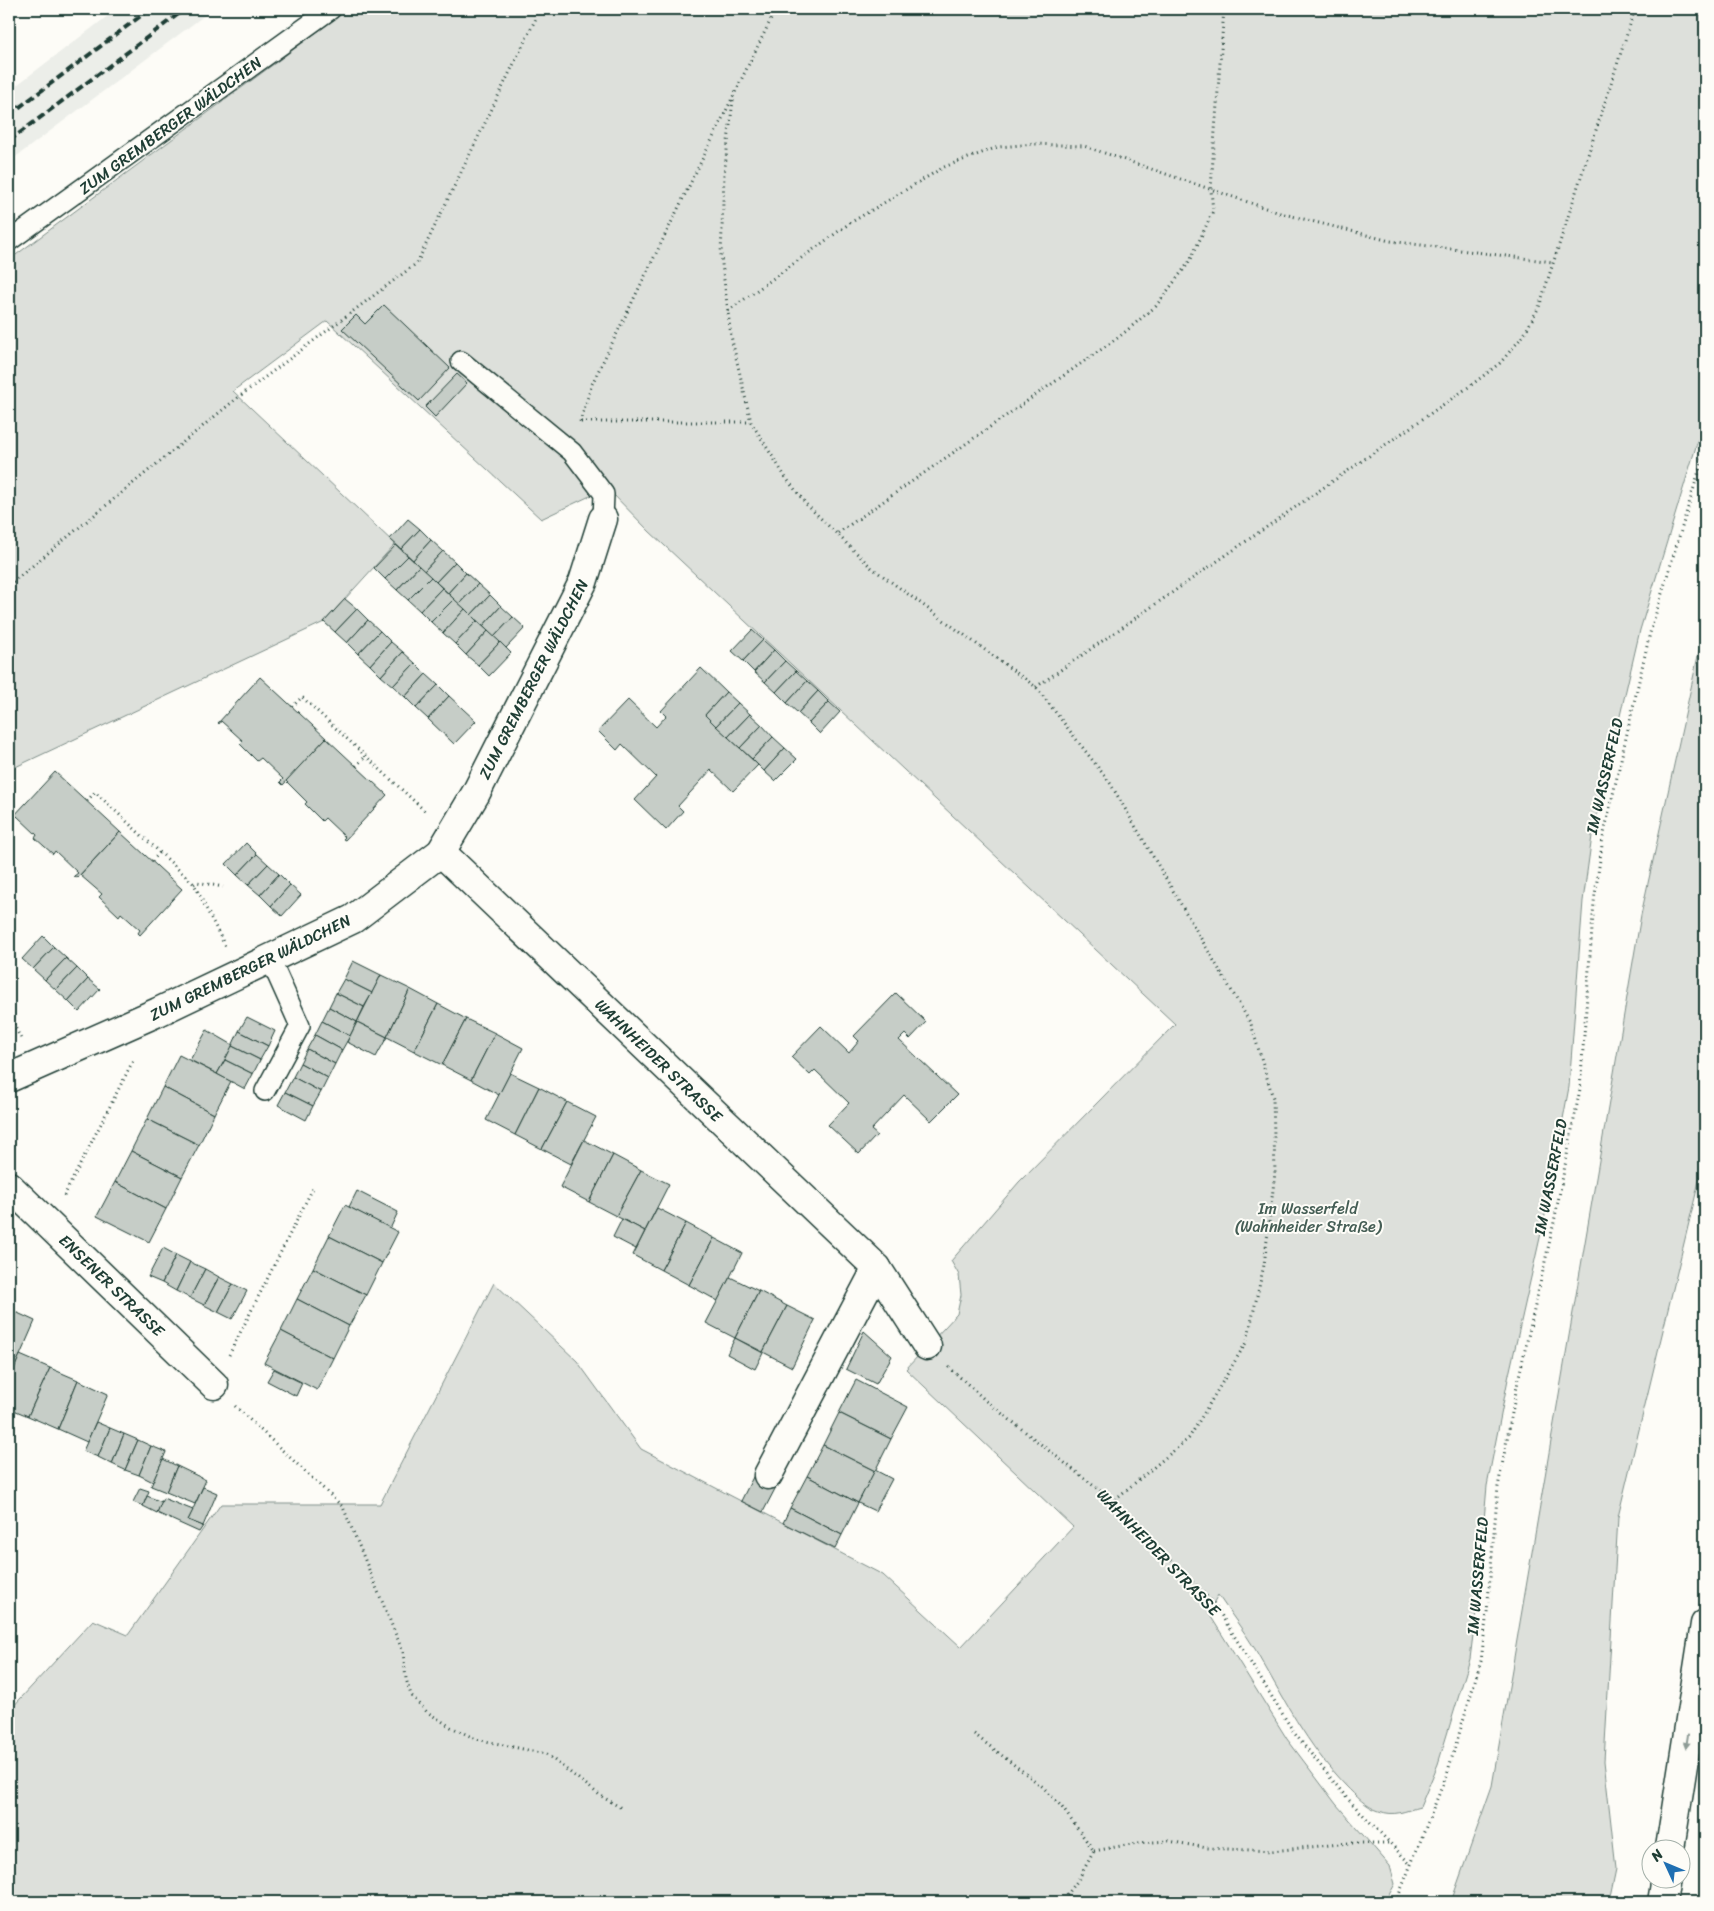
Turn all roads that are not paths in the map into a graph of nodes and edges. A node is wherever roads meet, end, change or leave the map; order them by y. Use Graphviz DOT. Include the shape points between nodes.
graph roads {
  1 [pos="331,9"];
  2 [pos="9,241"];
  3 [pos="461,361"];
  4 [pos="603,519"];
  5 [pos="446,843"];
  6 [pos="270,959"];
  7 [pos="9,1078"];
  8 [pos="265,1091"];
  9 [pos="9,1186"];
  10 [pos="877,1268"];
  11 [pos="927,1346"];
  12 [pos="214,1386"];
  13 [pos="768,1475"];
  14 [pos="1705,1624"];
  15 [pos="1672,1838"];
  16 [pos="1664,1888"];
  17 [pos="1662,1902"];
  1 -- 2 [label="lane, ZUM GREMBERGER WÄLDCHEN"];
  3 -- 4 [label="lane" via="572,452 604,494"];
  4 -- 5 [label="main road, ZUM GREMBERGER WÄLDCHEN" via="583,582 476,794"];
  5 -- 6 [label="main road, ZUM GREMBERGER WÄLDCHEN" via="353,919"];
  5 -- 10 [label="main road, WAHNHEIDER STRASSE"];
  6 -- 7 [label="main road, ZUM GREMBERGER WÄLDCHEN"];
  6 -- 8 [label="lane" via="300,1026"];
  9 -- 12 [label="main road, ENSENER STRASSE"];
  10 -- 11 [label="main road, WAHNHEIDER STRASSE"];
  10 -- 13 [label="main road"];
  14 -- 15 [label="main road, one-way"];
  16 -- 17 [label="main road"];
}
